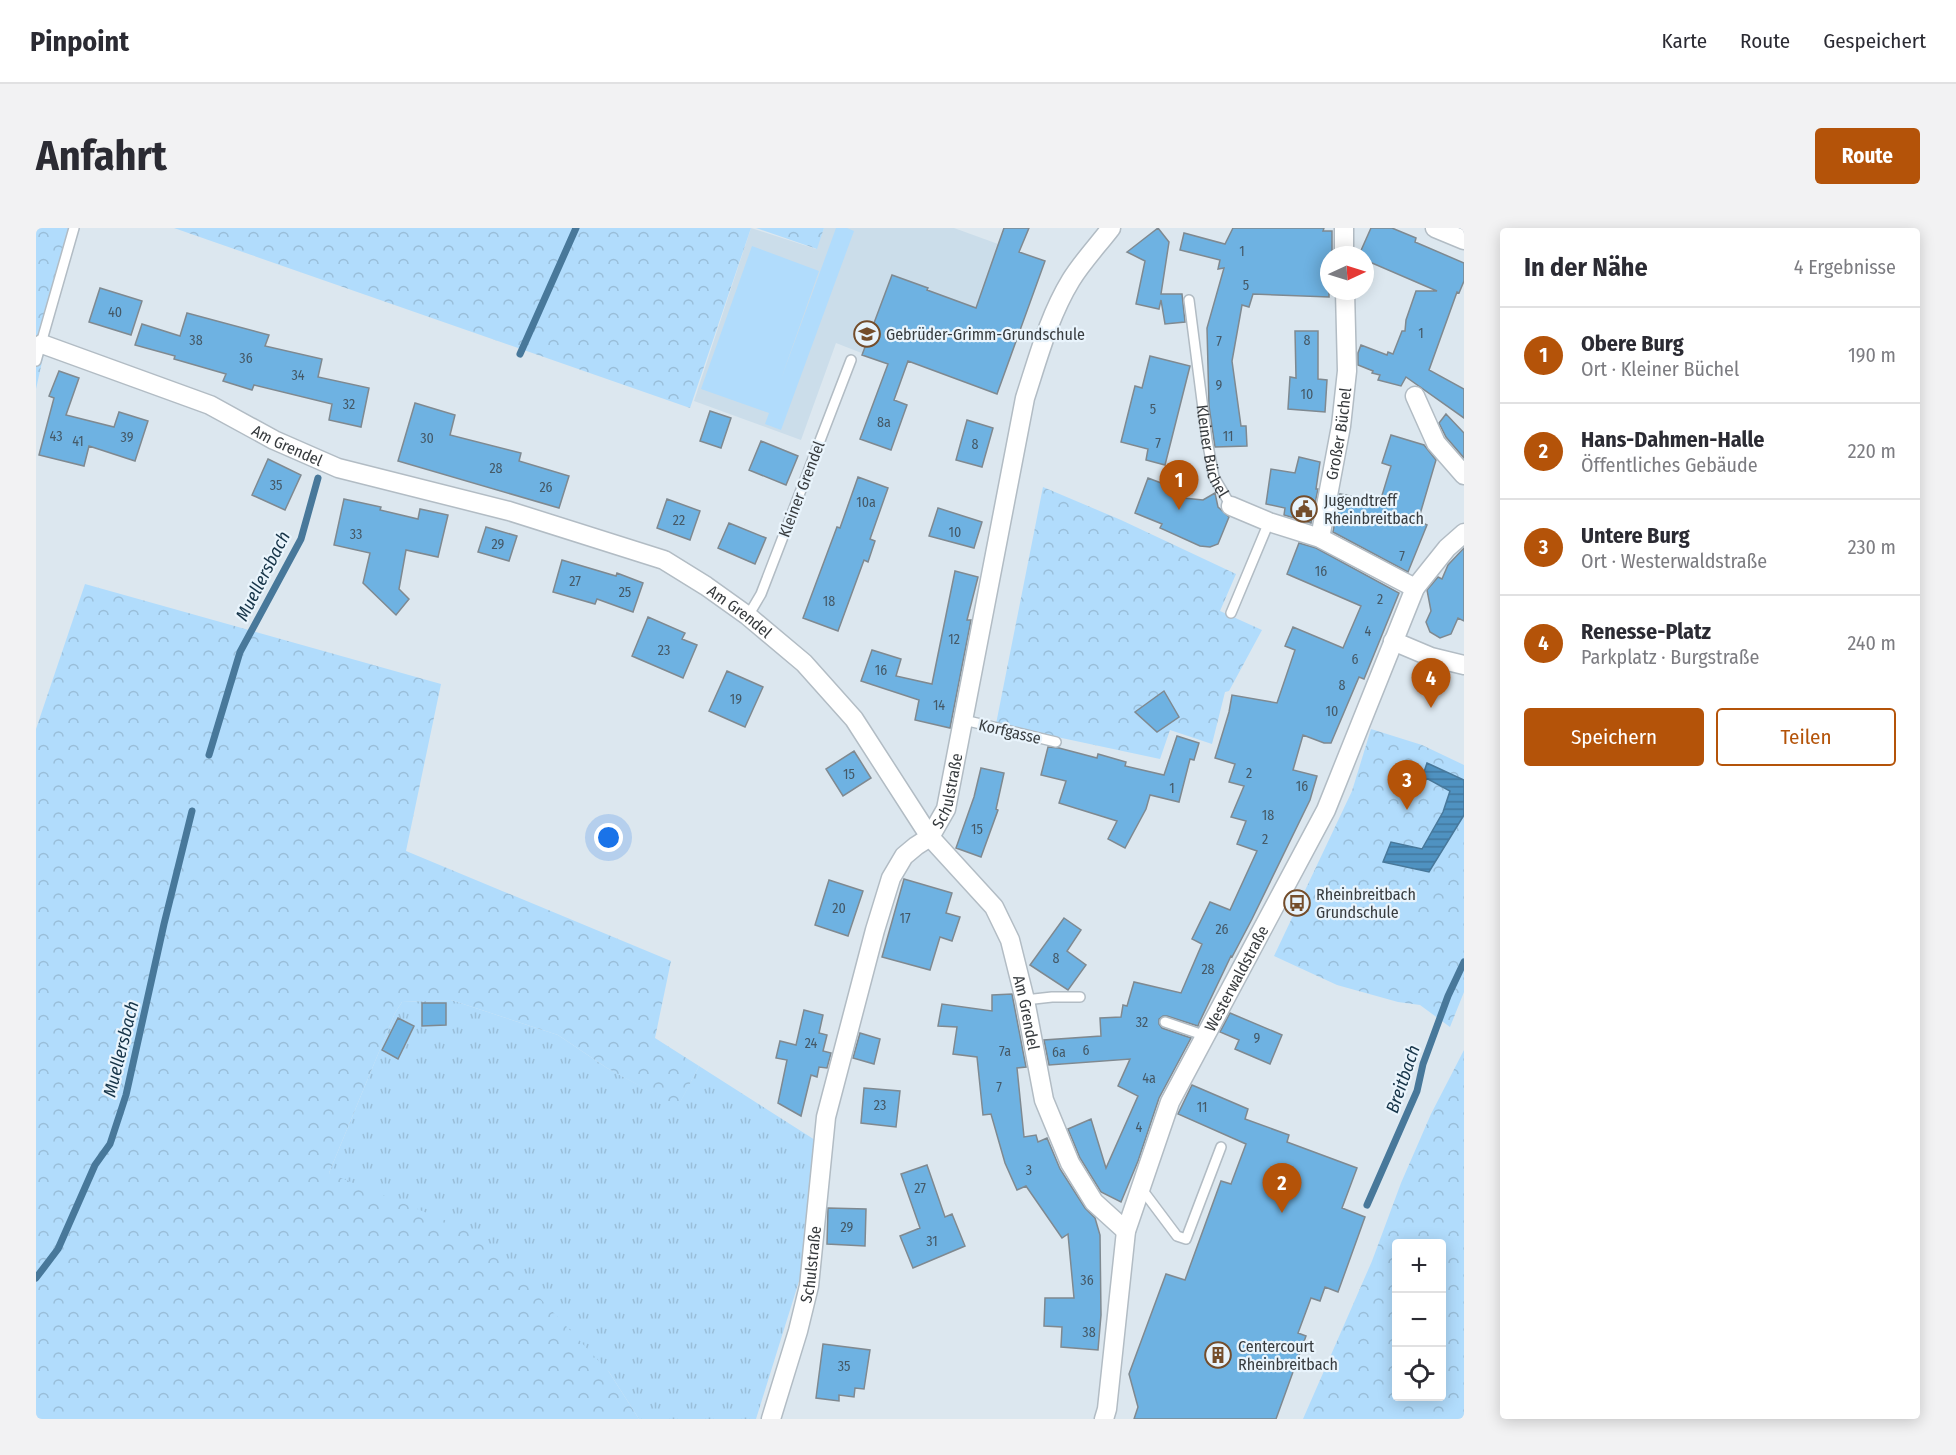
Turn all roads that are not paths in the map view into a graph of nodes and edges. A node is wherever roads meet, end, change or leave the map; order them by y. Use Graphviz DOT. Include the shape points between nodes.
graph roads {
  1 [pos="74,228"];
  2 [pos="1111,228"];
  3 [pos="1344,228"];
  4 [pos="1435,228"];
  5 [pos="1464,240"];
  6 [pos="1344,246"];
  7 [pos="1189,300"];
  8 [pos="1345,300"];
  9 [pos="39,352"];
  10 [pos="851,360"];
  11 [pos="1415,396"];
  12 [pos="1464,475"];
  13 [pos="1231,506"];
  14 [pos="1269,522"];
  15 [pos="1464,533"];
  16 [pos="1320,538"];
  17 [pos="1415,588"];
  18 [pos="1231,613"];
  19 [pos="748,616"];
  20 [pos="1392,641"];
  21 [pos="1464,665"];
  22 [pos="964,720"];
  23 [pos="1056,742"];
  24 [pos="930,837"];
  25 [pos="1080,997"];
  26 [pos="1025,1000"];
  27 [pos="1165,1022"];
  28 [pos="1206,1036"];
  29 [pos="1221,1147"];
  30 [pos="1141,1188"];
  31 [pos="1126,1231"];
  32 [pos="771,1419"];
  33 [pos="1104,1419"];
  1 -- 9 [label="lane"];
  2 -- 22 [label="street, Schulstraße" via="1077,271 1041,346 1021,413"];
  3 -- 6 [label="street"];
  4 -- 5 [label="street"];
  7 -- 13 [label="lane, Kleiner Büchel" via="1214,477"];
  8 -- 16 [label="street, Großer Büchel" via="1347,371"];
  9 -- 19 [label="street, Am Grendel" via="210,405 274,440 339,468 509,511 664,560"];
  10 -- 19 [label="lane, Kleiner Grendel" via="761,594"];
  11 -- 12 [label="street" via="1436,443"];
  13 -- 14 [label="street, Kleiner Büchel"];
  14 -- 16 [label="street, Kleiner Büchel"];
  14 -- 18 [label="lane"];
  15 -- 17 [label="street, Westerwaldstraße" via="1446,548"];
  16 -- 17 [label="street"];
  17 -- 20 [label="street, Westerwaldstraße"];
  19 -- 24 [label="street, Am Grendel" via="804,663 854,719"];
  20 -- 21 [label="street"];
  20 -- 28 [label="street, Westerwaldstraße" via="1326,810"];
  22 -- 23 [label="lane, Korfgasse"];
  22 -- 24 [label="street, Schulstraße" via="946,809"];
  24 -- 26 [label="street, Am Grendel" via="994,907 1010,940"];
  24 -- 32 [label="street, Schulstraße" via="904,856 891,878 875,930 826,1117 809,1286"];
  25 -- 26 [label="lane"];
  26 -- 31 [label="street, Am Grendel" via="1044,1100 1070,1163 1094,1202"];
  27 -- 28 [label="lane"];
  28 -- 30 [label="street, Westerwaldstraße" via="1170,1102"];
  29 -- 30 [label="lane" via="1185,1239 1177,1236"];
  30 -- 31 [label="street, Westerwaldstraße"];
  31 -- 33 [label="street, Westerwaldstraße"];
}
